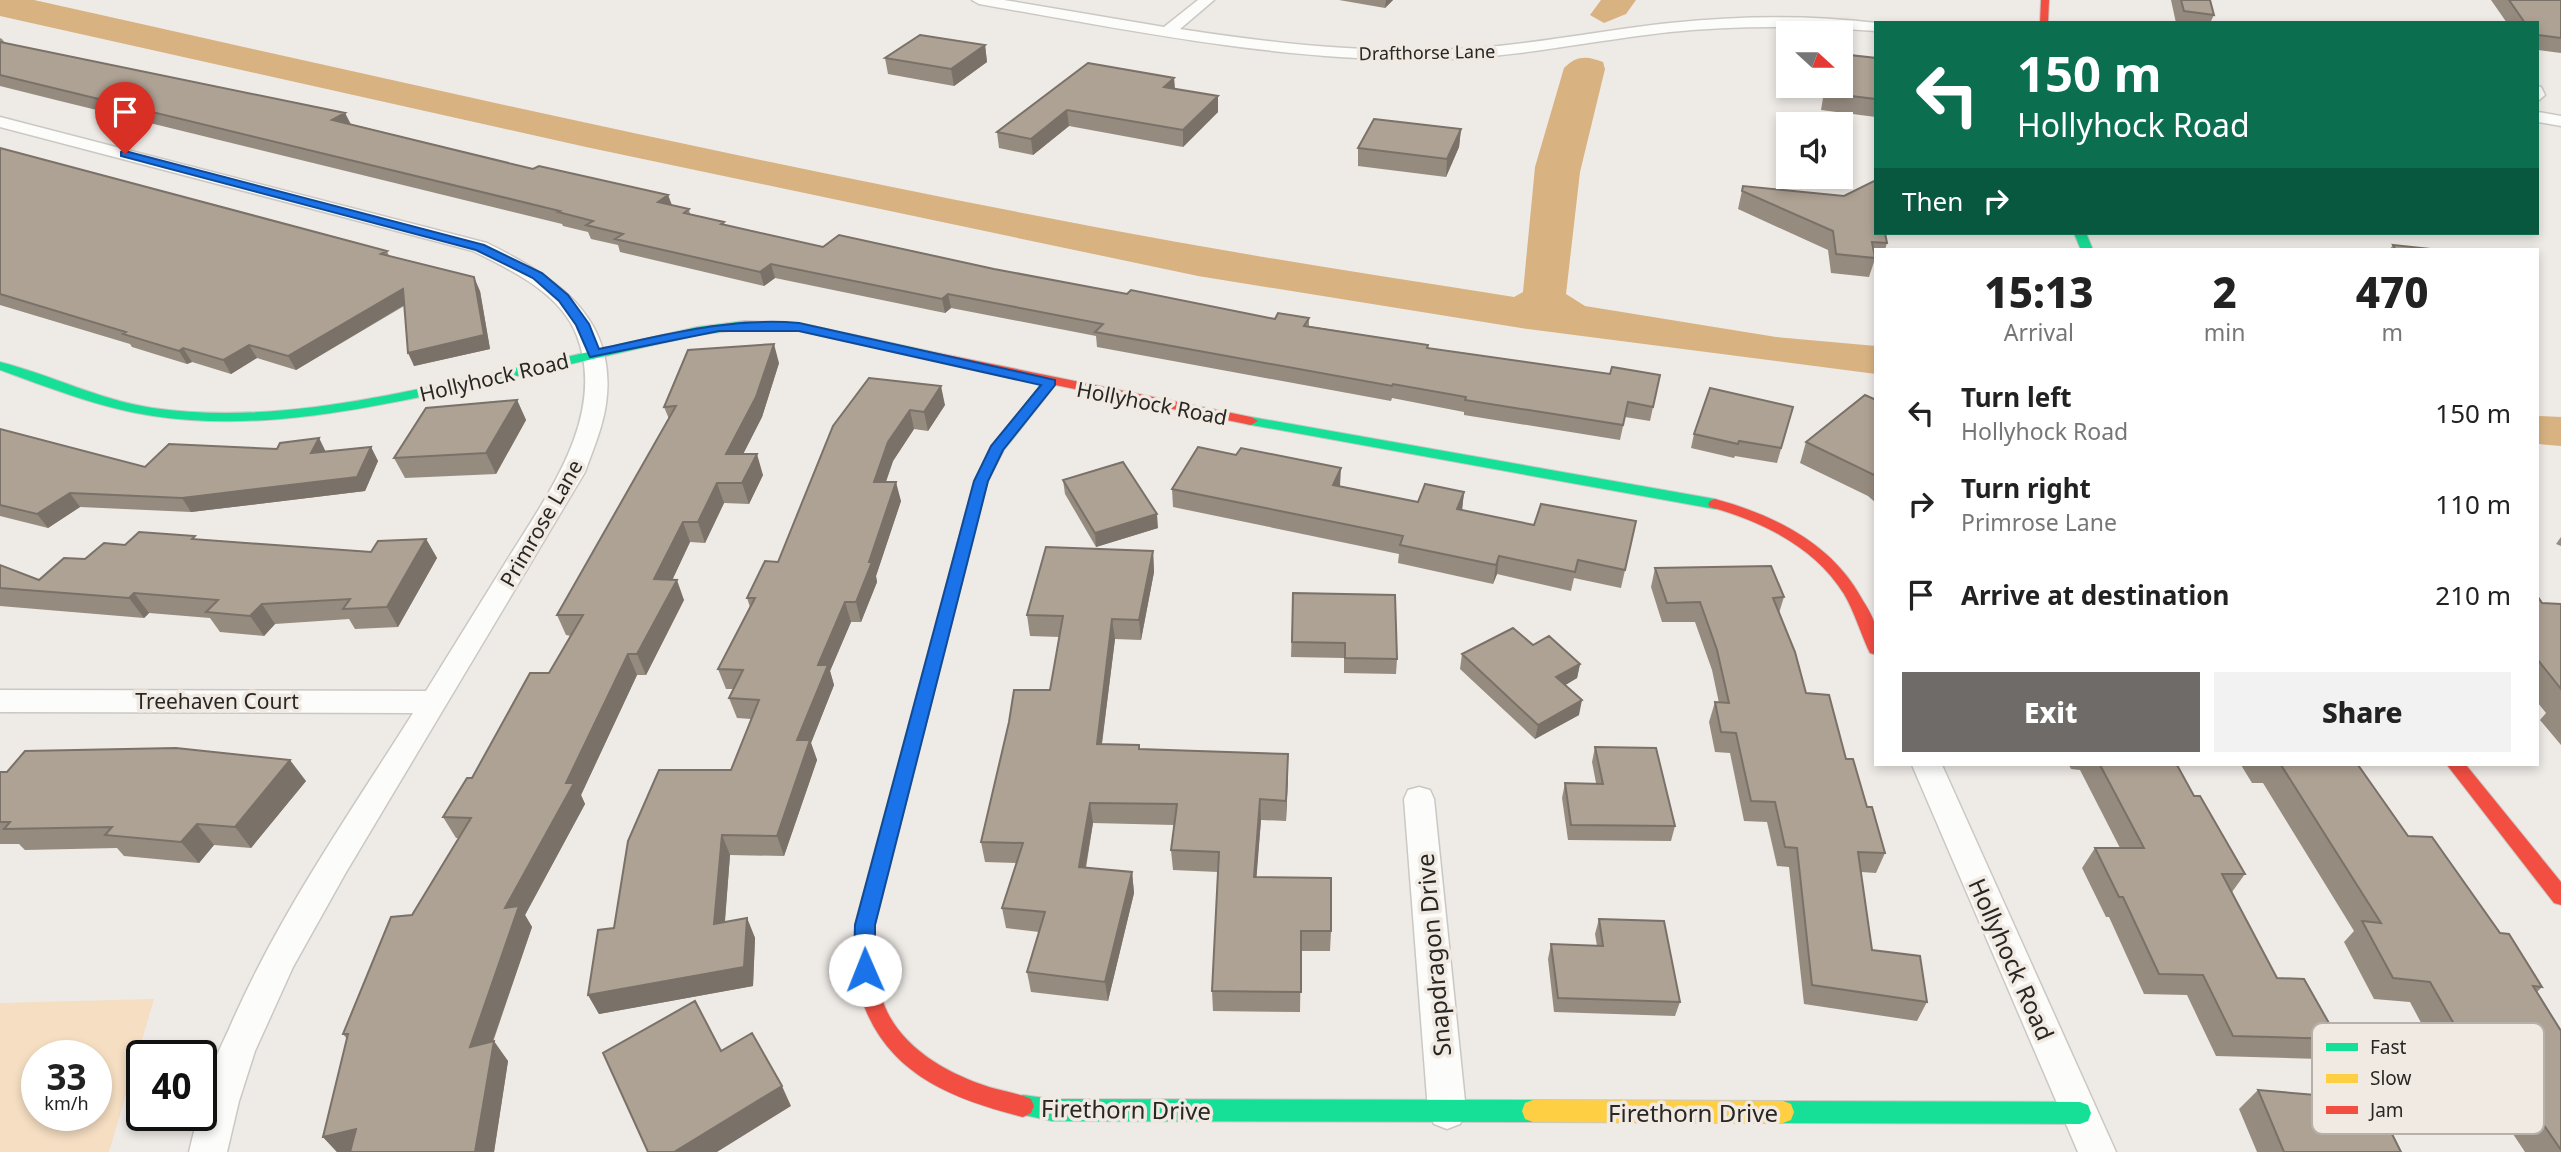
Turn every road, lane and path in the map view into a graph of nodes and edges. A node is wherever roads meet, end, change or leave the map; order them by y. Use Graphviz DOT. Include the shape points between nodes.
graph roads {
  1 [pos="979,0"];
  2 [pos="1207,0"];
  3 [pos="2045,0"];
  4 [pos="2044,21"];
  5 [pos="1874,27"];
  6 [pos="1167,32"];
  7 [pos="2539,117"];
  8 [pos="2561,121"];
  9 [pos="0,122"];
  10 [pos="594,354"];
  11 [pos="0,366"];
  12 [pos="1050,383"];
  13 [pos="1874,645"];
  14 [pos="0,701"];
  15 [pos="434,702"];
  16 [pos="1927,766"];
  17 [pos="2457,766"];
  18 [pos="1419,799"];
  19 [pos="2561,897"];
  20 [pos="1447,1111"];
  21 [pos="2080,1114"];
  22 [pos="208,1152"];
  23 [pos="2097,1152"];
  1 -- 6 [label="street, Drafthorse Lane"];
  2 -- 6 [label="street"];
  3 -- 4 [label="street"];
  5 -- 6 [label="street, Drafthorse Lane" via="1694,26 1535,47 1399,55 1291,49"];
  7 -- 8 [label="street"];
  9 -- 10 [label="street, Primrose Lane" via="480,247 537,276 564,298 583,324"];
  10 -- 11 [label="street, Hollyhock Road" via="387,402 235,417 137,409"];
  10 -- 12 [label="street, Hollyhock Road" via="719,328 799,327"];
  10 -- 15 [label="street, Primrose Lane" via="594,416 573,471"];
  12 -- 13 [label="street, Hollyhock Road" via="1745,513 1793,536 1831,568 1846,586"];
  12 -- 20 [label="street, Firethorn Drive" via="996,449 981,481 865,925 867,985 878,1013 917,1063 946,1083 978,1098 1015,1107"];
  14 -- 15 [label="street, Treehaven Court"];
  15 -- 22 [label="street, Primrose Lane" via="307,908 260,997 223,1094"];
  16 -- 21 [label="street, Hollyhock Road"];
  17 -- 19 [label="street"];
  18 -- 20 [label="street, Snapdragon Drive"];
  20 -- 21 [label="street, Firethorn Drive"];
  21 -- 23 [label="street, Hollyhock Road"];
}
